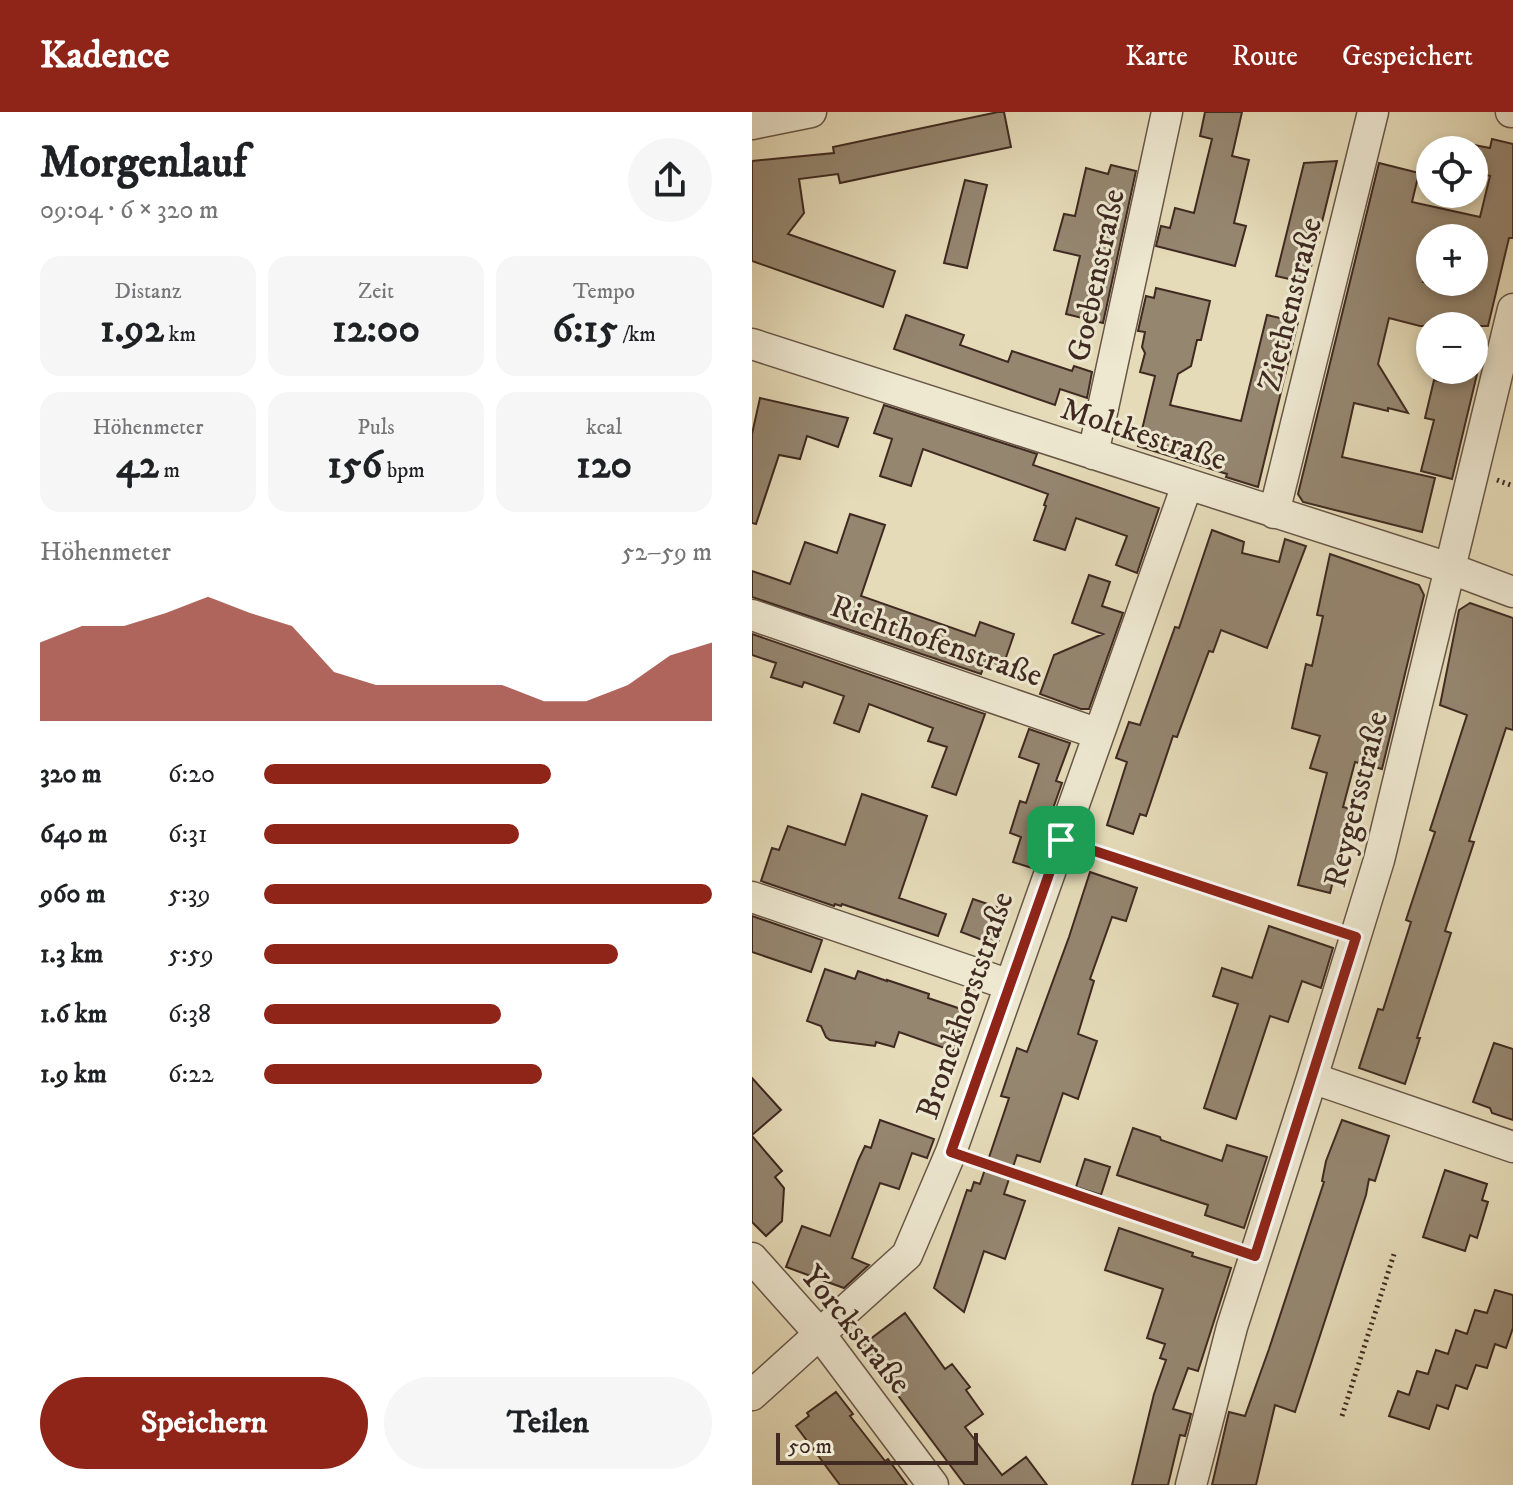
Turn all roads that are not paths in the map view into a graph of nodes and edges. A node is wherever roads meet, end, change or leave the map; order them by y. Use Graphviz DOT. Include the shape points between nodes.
graph roads {
  1 [pos="811,112"];
  2 [pos="1167,112"];
  3 [pos="1373,112"];
  4 [pos="752,124"];
  5 [pos="1513,309"];
  6 [pos="752,344"];
  7 [pos="1093,454"];
  8 [pos="1187,485"];
  9 [pos="1274,513"];
  10 [pos="1449,568"];
  11 [pos="1513,592"];
  12 [pos="752,615"];
  13 [pos="1099,734"];
  14 [pos="752,897"];
  15 [pos="1010,985"];
  16 [pos="1312,1078"];
  17 [pos="1513,1147"];
  18 [pos="752,1258"];
  19 [pos="819,1333"];
  20 [pos="752,1395"];
  21 [pos="933,1485"];
  22 [pos="1191,1485"];
  1 -- 4 [label="street"];
  2 -- 7 [label="street, Goebenstraße"];
  3 -- 9 [label="street, Ziethenstraße"];
  5 -- 10 [label="street, Reygersstraße"];
  6 -- 7 [label="street, Moltkestraße"];
  7 -- 8 [label="street, Moltkestraße"];
  8 -- 9 [label="street, Moltkestraße"];
  8 -- 13 [label="street, Bronckhorststraße"];
  9 -- 10 [label="street, Moltkestraße"];
  10 -- 11 [label="street, Moltkestraße"];
  10 -- 16 [label="street, Reygersstraße" via="1379,860"];
  12 -- 13 [label="street, Richthofenstraße"];
  13 -- 15 [label="street, Bronckhorststraße"];
  14 -- 15 [label="street"];
  15 -- 19 [label="street, Bronckhorststraße" via="951,1152 907,1255"];
  16 -- 17 [label="street"];
  16 -- 22 [label="street, Reygersstraße" via="1232,1327"];
  18 -- 19 [label="street, Yorckstraße"];
  19 -- 20 [label="street, Bronckhorststraße"];
  19 -- 21 [label="street, Yorckstraße"];
}
